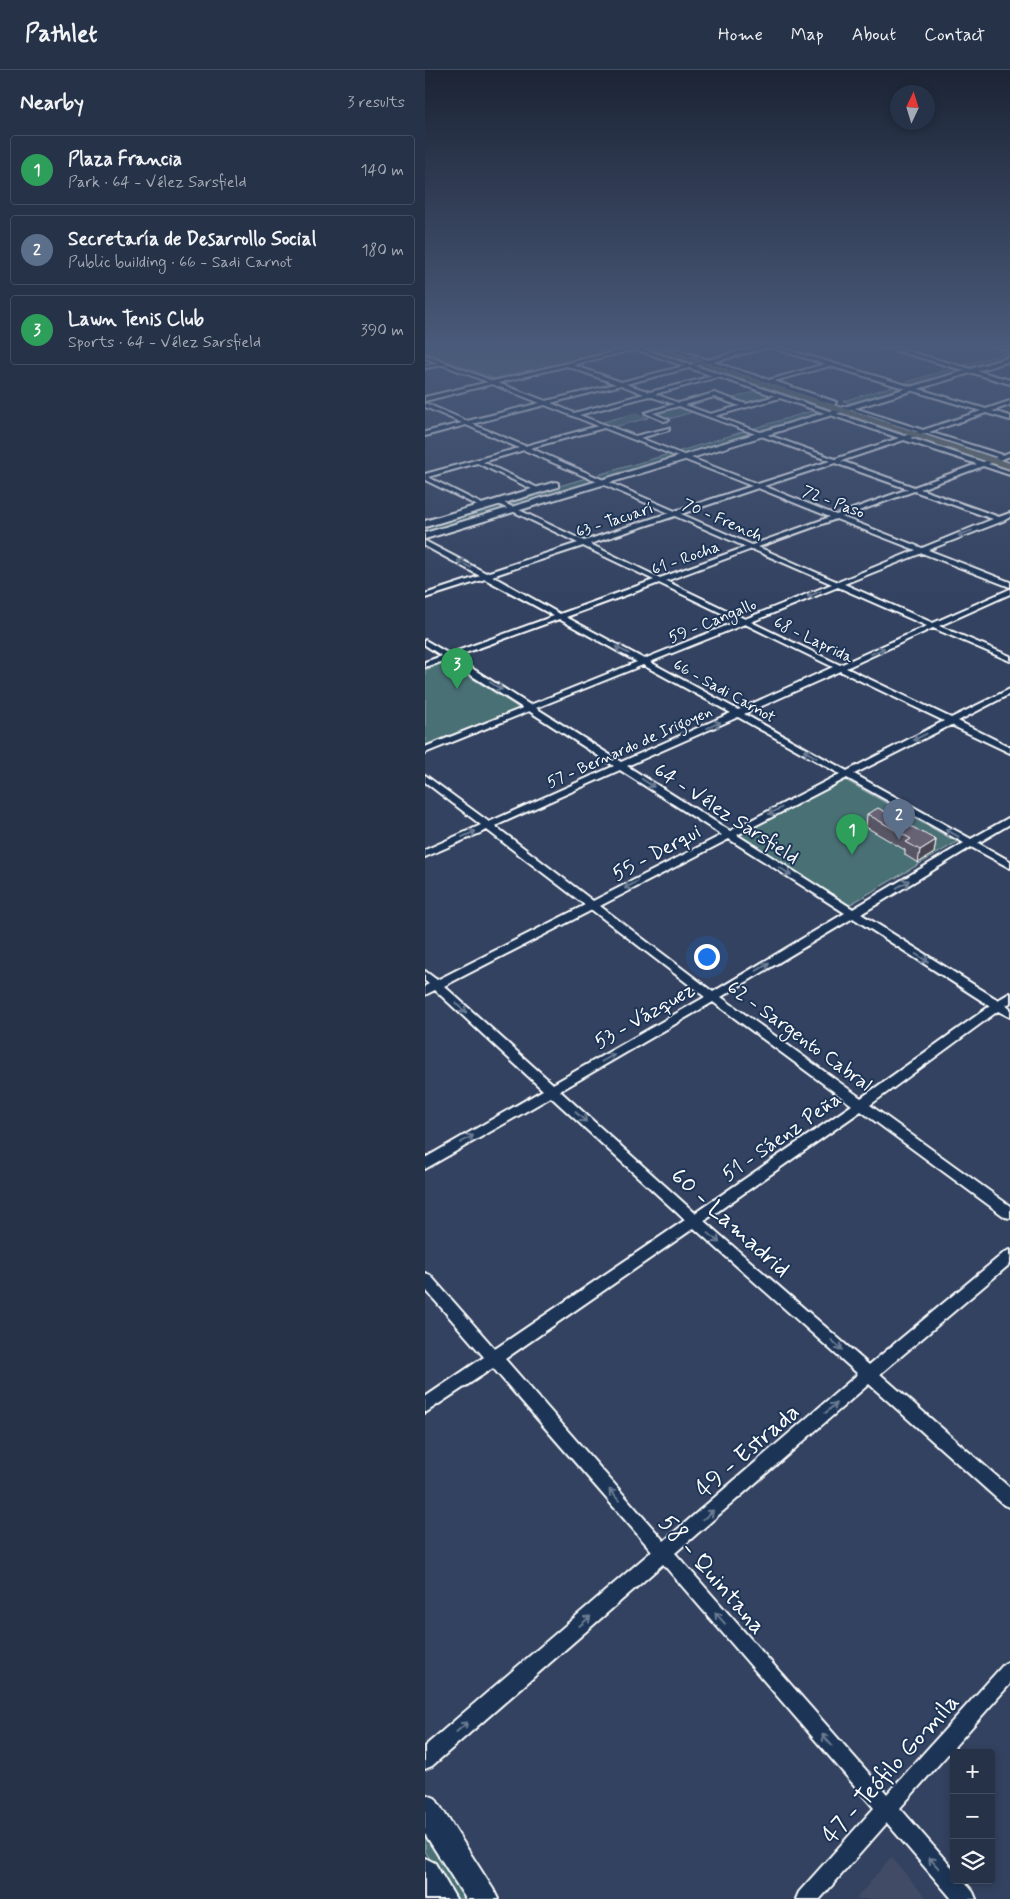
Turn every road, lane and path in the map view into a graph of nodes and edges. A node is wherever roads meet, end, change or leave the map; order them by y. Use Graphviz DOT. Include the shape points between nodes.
graph roads {
  1 [pos="445,429"];
  2 [pos="480,429"];
  3 [pos="592,429"];
  4 [pos="613,429"];
  5 [pos="666,429"];
  6 [pos="743,429"];
  7 [pos="745,429"];
  8 [pos="774,429"];
  9 [pos="886,429"];
  10 [pos="907,429"];
  11 [pos="929,429"];
  12 [pos="918,433"];
  13 [pos="425,434"];
  14 [pos="728,434"];
  15 [pos="761,434"];
  16 [pos="635,438"];
  17 [pos="904,438"];
  18 [pos="686,446"];
  19 [pos="524,448"];
  20 [pos="670,451"];
  21 [pos="651,457"];
  22 [pos="684,457"];
  23 [pos="1007,457"];
  24 [pos="477,461"];
  25 [pos="834,461"];
  26 [pos="988,462"];
  27 [pos="1010,466"];
  28 [pos="604,471"];
  29 [pos="1010,473"];
  30 [pos="587,476"];
  31 [pos="425,477"];
  32 [pos="603,482"];
  33 [pos="757,486"];
  34 [pos="913,489"];
  35 [pos="538,490"];
  36 [pos="498,502"];
  37 [pos="482,506"];
  38 [pos="514,509"];
  39 [pos="676,513"];
  40 [pos="1010,515"];
  41 [pos="836,516"];
  42 [pos="999,520"];
  43 [pos="425,524"];
  44 [pos="1010,524"];
  45 [pos="425,536"];
  46 [pos="425,543"];
  47 [pos="585,543"];
  48 [pos="753,547"];
  49 [pos="921,550"];
  50 [pos="486,576"];
  51 [pos="661,580"];
  52 [pos="839,584"];
  53 [pos="1010,585"];
  54 [pos="1010,591"];
  55 [pos="425,596"];
  56 [pos="559,617"];
  57 [pos="747,621"];
  58 [pos="935,625"];
  59 [pos="425,642"];
  60 [pos="448,657"];
  61 [pos="1010,659"];
  62 [pos="645,662"];
  63 [pos="425,665"];
  64 [pos="841,667"];
  65 [pos="1010,691"];
  66 [pos="530,708"];
  67 [pos="739,714"];
  68 [pos="951,722"];
  69 [pos="425,750"];
  70 [pos="1010,750"];
  71 [pos="622,766"];
  72 [pos="846,775"];
  73 [pos="425,778"];
  74 [pos="1010,820"];
  75 [pos="488,825"];
  76 [pos="727,835"];
  77 [pos="971,843"];
  78 [pos="425,854"];
  79 [pos="1010,865"];
  80 [pos="592,905"];
  81 [pos="853,913"];
  82 [pos="425,975"];
  83 [pos="430,988"];
  84 [pos="713,997"];
  85 [pos="1010,997"];
  86 [pos="998,1006"];
  87 [pos="1010,1013"];
  88 [pos="552,1090"];
  89 [pos="861,1105"];
  90 [pos="425,1164"];
  91 [pos="1010,1213"];
  92 [pos="694,1220"];
  93 [pos="1010,1256"];
  94 [pos="425,1279"];
  95 [pos="494,1358"];
  96 [pos="869,1374"];
  97 [pos="425,1406"];
  98 [pos="1010,1499"];
  99 [pos="665,1553"];
  100 [pos="1010,1670"];
  101 [pos="425,1759"];
  102 [pos="425,1808"];
  103 [pos="887,1810"];
  104 [pos="425,1873"];
  105 [pos="441,1899"];
  106 [pos="483,1899"];
  107 [pos="806,1899"];
  108 [pos="966,1899"];
  1 -- 13 [label="street"];
  2 -- 19 [label="street, 70 - French"];
  3 -- 19 [label="street"];
  4 -- 16 [label="street, 72 - Paso"];
  5 -- 16 [label="street"];
  6 -- 14 [label="main road"];
  7 -- 15 [label="street"];
  8 -- 15 [label="main road"];
  9 -- 17 [label="street"];
  10 -- 12 [label="highway"];
  11 -- 12 [label="street, 63 - Tacuarí"];
  12 -- 17 [label="street, 63 - Tacuarí"];
  12 -- 23 [label="street"];
  12 -- 26 [label="highway"];
  15 -- 22 [label="main road"];
  15 -- 25 [label="street"];
  16 -- 20 [label="street, 72 - Paso"];
  17 -- 25 [label="street, 63 - Tacuarí"];
  17 -- 26 [label="street"];
  18 -- 20 [label="main road"];
  19 -- 24 [label="street"];
  19 -- 30 [label="street, 70 - French"];
  20 -- 21 [label="main road"];
  20 -- 22 [label="street, 72 - Paso"];
  22 -- 32 [label="main road"];
  22 -- 33 [label="street, 72 - Paso"];
  23 -- 26 [label="street, 61 - Rocha"];
  24 -- 31 [label="street" via="435,470"];
  24 -- 35 [label="street"];
  25 -- 33 [label="street, 63 - Tacuarí"];
  25 -- 34 [label="street"];
  26 -- 27 [label="highway"];
  26 -- 29 [label="street"];
  26 -- 34 [label="street, 61 - Rocha"];
  28 -- 30 [label="main road"];
  30 -- 32 [label="street, 70 - French"];
  30 -- 35 [label="main road"];
  31 -- 37 [label="street"];
  32 -- 38 [label="main road"];
  32 -- 39 [label="street, 70 - French"];
  33 -- 39 [label="street, 63 - Tacuarí"];
  33 -- 41 [label="street, 72 - Paso"];
  34 -- 41 [label="street, 61 - Rocha"];
  34 -- 42 [label="street"];
  35 -- 36 [label="main road"];
  36 -- 37 [label="main road"];
  36 -- 38 [label="street, 68 - Laprida"];
  37 -- 43 [label="main road"];
  38 -- 45 [label="main road"];
  38 -- 47 [label="street, 68 - Laprida"];
  39 -- 47 [label="street, 63 - Tacuarí"];
  39 -- 48 [label="street, 70 - French"];
  40 -- 42 [label="street, 59 - Cangallo"];
  41 -- 48 [label="street, 61 - Rocha"];
  41 -- 49 [label="street, 72 - Paso"];
  42 -- 44 [label="street"];
  42 -- 49 [label="street, 59 - Cangallo, one-way"];
  50 -- 46 [label="street, 66 - Sadi Carnot, one-way"];
  47 -- 50 [label="street, 63 - Tacuarí"];
  47 -- 51 [label="street, 68 - Laprida"];
  48 -- 51 [label="street, 61 - Rocha"];
  48 -- 52 [label="street, 70 - French"];
  49 -- 52 [label="street, 59 - Cangallo"];
  49 -- 53 [label="street, 72 - Paso"];
  50 -- 55 [label="street, 63 - Tacuarí"];
  50 -- 56 [label="street, 66 - Sadi Carnot"];
  51 -- 56 [label="street, 61 - Rocha"];
  51 -- 57 [label="street, 68 - Laprida"];
  52 -- 57 [label="street, 59 - Cangallo, one-way"];
  52 -- 58 [label="street, 70 - French"];
  54 -- 58 [label="street, 57 - Bernardo de Irigoyen"];
  56 -- 60 [label="street, 61 - Rocha"];
  62 -- 56 [label="street, 66 - Sadi Carnot, one-way"];
  57 -- 62 [label="street, 59 - Cangallo"];
  57 -- 64 [label="street, 68 - Laprida"];
  58 -- 61 [label="street, 70 - French"];
  64 -- 58 [label="street, 57 - Bernardo de Irigoyen, one-way"];
  59 -- 60 [label="street, 64 - Vélez Sarsfield"];
  60 -- 63 [label="street, 61 - Rocha"];
  60 -- 66 [label="street, 64 - Vélez Sarsfield, one-way"];
  62 -- 66 [label="street, 59 - Cangallo"];
  62 -- 67 [label="street, 66 - Sadi Carnot"];
  64 -- 67 [label="street, 57 - Bernardo de Irigoyen"];
  64 -- 68 [label="street, 68 - Laprida"];
  65 -- 68 [label="street, 55 - Derqui"];
  66 -- 69 [label="street, 59 - Cangallo"];
  66 -- 71 [label="street, 64 - Vélez Sarsfield"];
  71 -- 67 [label="street, 57 - Bernardo de Irigoyen, one-way"];
  72 -- 67 [label="street, 66 - Sadi Carnot, one-way"];
  68 -- 70 [label="street, 68 - Laprida"];
  68 -- 72 [label="street, 55 - Derqui, one-way"];
  71 -- 75 [label="street, 57 - Bernardo de Irigoyen"];
  71 -- 76 [label="street, 64 - Vélez Sarsfield, one-way"];
  72 -- 76 [label="street, 55 - Derqui, one-way"];
  77 -- 72 [label="street, 66 - Sadi Carnot, one-way"];
  73 -- 75 [label="street, 62 - Sargento Cabral"];
  74 -- 77 [label="street, 53 - Vázquez"];
  78 -- 75 [label="street, 57 - Bernardo de Irigoyen, one-way"];
  75 -- 80 [label="street, 62 - Sargento Cabral"];
  76 -- 80 [label="street, 55 - Derqui, one-way"];
  76 -- 81 [label="street, 64 - Vélez Sarsfield, one-way"];
  77 -- 79 [label="street, 66 - Sadi Carnot"];
  81 -- 77 [label="street, 53 - Vázquez, one-way"];
  80 -- 83 [label="street, 55 - Derqui"];
  80 -- 84 [label="street, 62 - Sargento Cabral"];
  84 -- 81 [label="street, 53 - Vázquez, one-way"];
  81 -- 86 [label="street, 64 - Vélez Sarsfield, one-way"];
  82 -- 83 [label="street, 60 - Lamadrid"];
  83 -- 88 [label="street, 60 - Lamadrid, one-way"];
  88 -- 84 [label="street, 53 - Vázquez, one-way"];
  84 -- 89 [label="street, 62 - Sargento Cabral"];
  85 -- 86 [label="street, 51 - Sáenz Peña"];
  86 -- 87 [label="street, 64 - Vélez Sarsfield"];
  86 -- 89 [label="street, 51 - Sáenz Peña"];
  90 -- 88 [label="street, 53 - Vázquez, one-way"];
  88 -- 92 [label="street, 60 - Lamadrid, one-way"];
  89 -- 91 [label="street, 62 - Sargento Cabral"];
  89 -- 92 [label="street, 51 - Sáenz Peña"];
  92 -- 95 [label="street, 51 - Sáenz Peña"];
  92 -- 96 [label="street, 60 - Lamadrid, one-way"];
  93 -- 96 [label="street, 49 - Estrada"];
  94 -- 95 [label="street, 58 - Quintana"];
  95 -- 97 [label="street, 51 - Sáenz Peña"];
  99 -- 95 [label="street, 58 - Quintana, one-way"];
  96 -- 98 [label="street, 60 - Lamadrid"];
  99 -- 96 [label="street, 49 - Estrada, one-way"];
  101 -- 99 [label="street, 49 - Estrada, one-way"];
  103 -- 99 [label="street, 58 - Quintana, one-way"];
  100 -- 103 [label="street, 47 - Teófilo Gomila"];
  102 -- 106 [label="main road"];
  103 -- 107 [label="street, 47 - Teófilo Gomila"];
  108 -- 103 [label="street, 58 - Quintana, one-way"];
  104 -- 105 [label="main road"];
}
